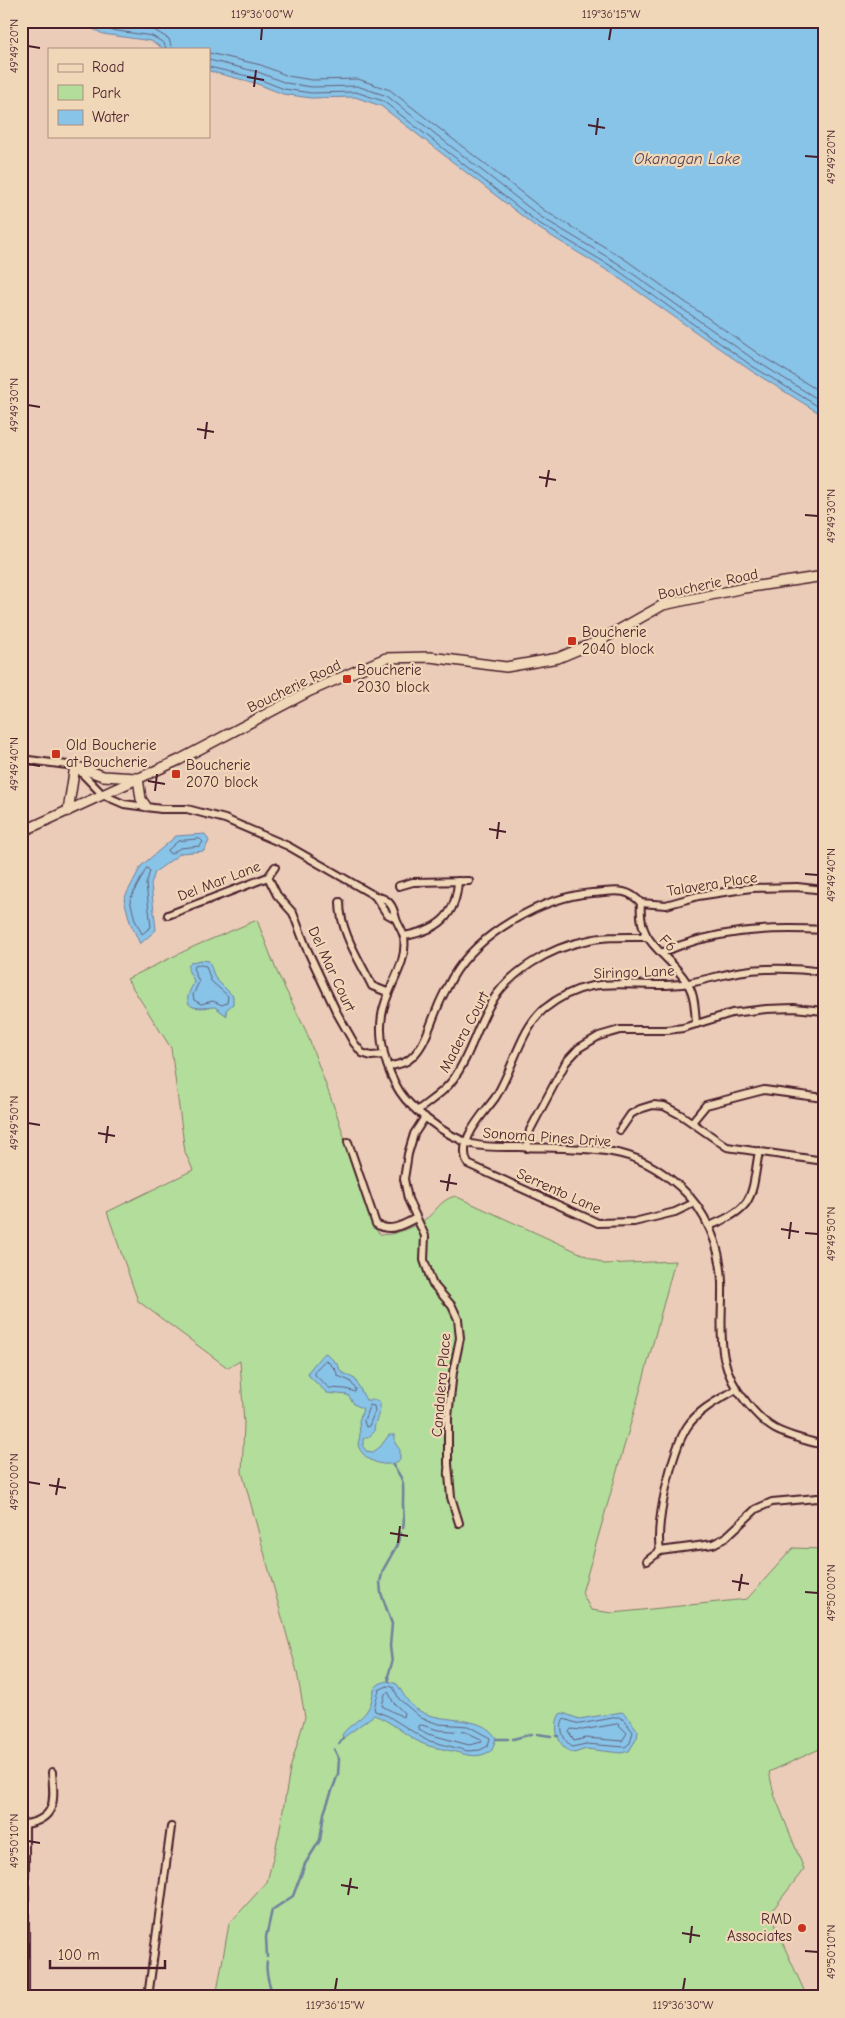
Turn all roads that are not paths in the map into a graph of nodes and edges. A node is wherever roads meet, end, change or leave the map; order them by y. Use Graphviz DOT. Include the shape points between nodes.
graph roads {
  1 [pos="824,576"];
  2 [pos="21,759"];
  3 [pos="75,766"];
  4 [pos="138,778"];
  5 [pos="103,795"];
  6 [pos="146,806"];
  7 [pos="68,811"];
  8 [pos="21,832"];
  9 [pos="275,867"];
  10 [pos="268,876"];
  11 [pos="458,881"];
  12 [pos="469,881"];
  13 [pos="399,886"];
  14 [pos="824,890"];
  15 [pos="340,902"];
  16 [pos="641,903"];
  17 [pos="168,915"];
  18 [pos="824,930"];
  19 [pos="404,936"];
  20 [pos="646,937"];
  21 [pos="661,953"];
  22 [pos="824,972"];
  23 [pos="688,983"];
  24 [pos="388,992"];
  25 [pos="824,1011"];
  26 [pos="696,1024"];
  27 [pos="384,1055"];
  28 [pos="389,1067"];
  29 [pos="824,1098"];
  30 [pos="417,1111"];
  31 [pos="425,1117"];
  32 [pos="692,1122"];
  33 [pos="620,1130"];
  34 [pos="466,1141"];
  35 [pos="348,1142"];
  36 [pos="527,1148"];
  37 [pos="759,1151"];
  38 [pos="824,1161"];
  39 [pos="694,1203"];
  40 [pos="416,1218"];
  41 [pos="709,1226"];
  42 [pos="735,1390"];
  43 [pos="824,1446"];
  44 [pos="824,1499"];
  45 [pos="459,1523"];
  46 [pos="660,1550"];
  47 [pos="647,1561"];
  48 [pos="52,1772"];
  49 [pos="23,1822"];
  50 [pos="171,1827"];
  51 [pos="23,1966"];
  52 [pos="25,1997"];
  53 [pos="148,1997"];
  1 -- 4 [label="main road, Boucherie Road" via="663,605 601,640 549,660 506,667 430,657 386,658"];
  2 -- 3 [label="street"];
  3 -- 4 [label="main road" via="104,776"];
  3 -- 5 [label="street"];
  3 -- 7 [label="main road"];
  4 -- 5 [label="main road, Boucherie Road"];
  4 -- 6 [label="main road" via="141,799"];
  5 -- 6 [label="street, Sonoma Pines Drive" via="124,804"];
  5 -- 7 [label="main road, Boucherie Road"];
  6 -- 19 [label="street, Sonoma Pines Drive" via="187,809 224,819 288,846 375,896 385,898 395,911"];
  7 -- 8 [label="main road, Boucherie Road"];
  9 -- 10 [label="street, Del Mar Lane"];
  10 -- 17 [label="street, Del Mar Lane"];
  10 -- 27 [label="street, Del Mar Court" via="277,895 293,913 306,947 354,1044 362,1053"];
  11 -- 12 [label="street"];
  11 -- 13 [label="street" via="413,882"];
  11 -- 19 [label="street" via="454,906 437,926 422,934"];
  14 -- 16 [label="street, Talavera Place" via="751,888 698,896 666,905"];
  15 -- 24 [label="street" via="344,931 372,986"];
  16 -- 20 [label="street, F6" via="640,918"];
  16 -- 28 [label="street, Talavera Place" via="627,892 586,894 528,912 491,934 453,976 417,1052 406,1062"];
  18 -- 21 [label="street" via="748,930 708,937"];
  19 -- 24 [label="street, Sonoma Pines Drive" via="404,957"];
  20 -- 21 [label="street, F6"];
  20 -- 30 [label="street, Madera Court" via="585,940 559,948 508,981 491,1002 468,1056 451,1083"];
  21 -- 23 [label="street, F6"];
  22 -- 23 [label="street, Siringo Lane" via="776,968"];
  23 -- 26 [label="street, F6"];
  23 -- 34 [label="street, Siringo Lane" via="616,982 589,986 569,993 544,1009 533,1020 499,1091"];
  24 -- 27 [label="street, Sonoma Pines Drive" via="382,1015"];
  25 -- 26 [label="street" via="766,1008 732,1013"];
  26 -- 36 [label="street" via="666,1030 620,1030 599,1036 579,1048 566,1062 540,1110 530,1130"];
  27 -- 28 [label="street, Sonoma Pines Drive"];
  28 -- 30 [label="street, Sonoma Pines Drive" via="404,1097"];
  29 -- 32 [label="street" via="764,1090 706,1105"];
  30 -- 31 [label="street, Sonoma Pines Drive"];
  31 -- 34 [label="street, Sonoma Pines Drive" via="445,1133"];
  31 -- 40 [label="street, Candalera Place" via="414,1134 404,1178"];
  32 -- 33 [label="street" via="664,1106 653,1104 630,1114"];
  32 -- 37 [label="street" via="727,1146"];
  34 -- 36 [label="street, Sonoma Pines Drive" via="490,1147"];
  34 -- 39 [label="street, Serrento Lane" via="464,1156 468,1164 598,1224 634,1222 675,1212"];
  35 -- 40 [label="street" via="376,1224 381,1228 391,1228"];
  36 -- 39 [label="street, Sonoma Pines Drive" via="614,1152 656,1168"];
  37 -- 38 [label="street"];
  37 -- 41 [label="street" via="751,1195 745,1206 732,1217"];
  39 -- 41 [label="street, Sonoma Pines Drive"];
  40 -- 45 [label="street, Candalera Place" via="425,1236 424,1260 432,1283 452,1306 458,1319 460,1338 448,1417 448,1464 450,1497"];
  41 -- 42 [label="street, Sonoma Pines Drive" via="720,1259 723,1356"];
  42 -- 43 [label="street, Sonoma Pines Drive" via="776,1430"];
  42 -- 46 [label="street" via="703,1409 688,1426 679,1445 662,1512"];
  44 -- 46 [label="street" via="772,1502 756,1509 725,1538 713,1544"];
  46 -- 47 [label="street"];
  48 -- 49 [label="street" via="54,1799 46,1817 38,1822"];
  49 -- 51 [label="street"];
  50 -- 53 [label="street"];
  51 -- 52 [label="street"];
}
